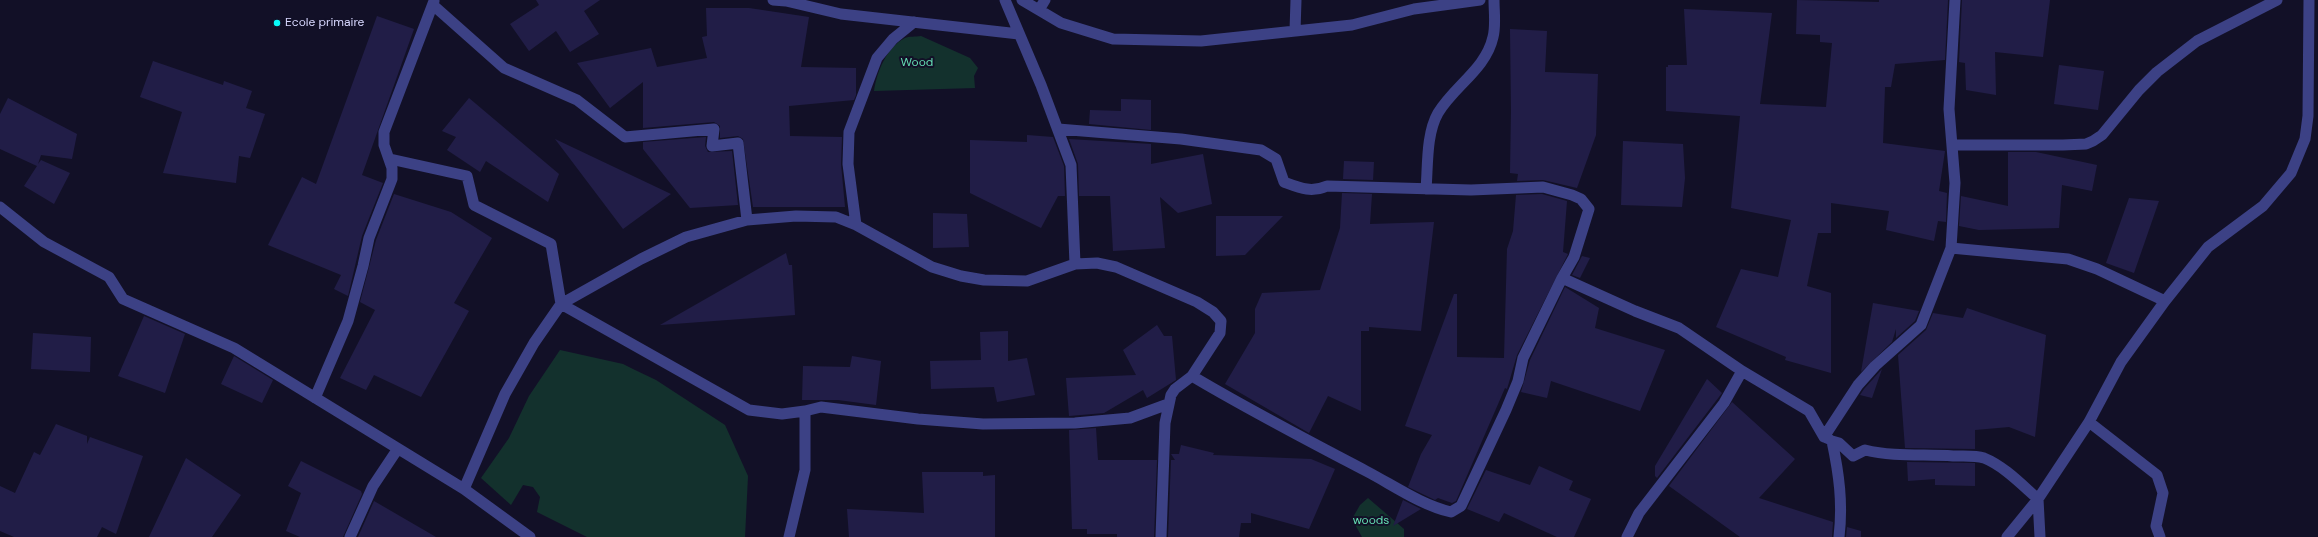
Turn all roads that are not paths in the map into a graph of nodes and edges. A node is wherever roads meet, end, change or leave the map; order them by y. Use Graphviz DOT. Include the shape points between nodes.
graph roads {
  1 [pos="774,0"];
  2 [pos="1005,0"];
  3 [pos="1022,0"];
  4 [pos="1045,0"];
  5 [pos="1296,0"];
  6 [pos="1480,0"];
  7 [pos="1494,0"];
  8 [pos="1955,0"];
  9 [pos="2277,0"];
  10 [pos="2309,0"];
  11 [pos="434,3"];
  12 [pos="1039,10"];
  13 [pos="914,22"];
  14 [pos="1294,31"];
  15 [pos="1019,34"];
  16 [pos="1058,129"];
  17 [pos="1952,144"];
  18 [pos="390,159"];
  19 [pos="1426,189"];
  20 [pos="0,207"];
  21 [pos="747,220"];
  22 [pos="856,225"];
  23 [pos="1951,248"];
  24 [pos="1075,264"];
  25 [pos="1562,278"];
  26 [pos="2165,301"];
  27 [pos="561,304"];
  28 [pos="1742,371"];
  29 [pos="1192,376"];
  30 [pos="315,398"];
  31 [pos="1168,404"];
  32 [pos="805,411"];
  33 [pos="2089,422"];
  34 [pos="1828,439"];
  35 [pos="397,450"];
  36 [pos="464,489"];
  37 [pos="2038,499"];
  38 [pos="521,533"];
  39 [pos="350,537"];
  40 [pos="530,537"];
  41 [pos="788,537"];
  42 [pos="1162,537"];
  43 [pos="1627,537"];
  44 [pos="1839,537"];
  45 [pos="2007,537"];
  46 [pos="2040,537"];
  47 [pos="2160,537"];
  1 -- 13 [label="street" via="842,14"];
  2 -- 15 [label="street"];
  3 -- 12 [label="street"];
  4 -- 12 [label="street"];
  5 -- 14 [label="street"];
  6 -- 14 [label="street" via="1414,10 1352,25"];
  7 -- 19 [label="street" via="1494,35 1489,49 1480,64 1438,113 1434,124"];
  8 -- 17 [label="street" via="1949,109"];
  9 -- 17 [label="street" via="2197,41 2157,72 2102,135 2093,141 2086,144 2063,145"];
  10 -- 26 [label="street" via="2308,116 2305,139 2291,173 2263,206 2208,247"];
  11 -- 18 [label="street" via="387,122 384,140"];
  11 -- 21 [label="street" via="504,68 578,100 625,137 714,129 712,146 738,143"];
  12 -- 14 [label="street" via="1061,23 1113,40 1201,41"];
  13 -- 15 [label="street"];
  13 -- 22 [label="street" via="893,39 877,58 849,132 848,164"];
  15 -- 16 [label="street"];
  16 -- 19 [label="street" via="1181,139 1261,150 1276,159 1284,182 1307,190 1327,186"];
  16 -- 24 [label="street" via="1071,165"];
  17 -- 23 [label="street" via="1955,183"];
  18 -- 27 [label="street" via="467,176 474,205 551,244"];
  18 -- 30 [label="street" via="392,179 369,238 364,266 348,321"];
  19 -- 25 [label="street" via="1543,187 1560,190 1581,199 1589,212 1574,257"];
  20 -- 30 [label="street" via="44,242 109,277 123,299 234,348"];
  21 -- 22 [label="street" via="796,216 836,217"];
  21 -- 27 [label="street" via="686,238 641,259"];
  22 -- 24 [label="street" via="932,267 961,276 984,280 1027,281"];
  23 -- 26 [label="street" via="2068,259 2097,269"];
  23 -- 34 [label="street" via="1921,325 1875,366 1858,385"];
  24 -- 29 [label="street" via="1116,267 1197,302 1218,317 1222,324 1220,333"];
  25 -- 28 [label="street" via="1679,328"];
  25 -- 29 [label="street" via="1523,358 1518,381 1495,437 1461,506 1451,512 1424,502 1240,405"];
  26 -- 33 [label="street" via="2120,362"];
  27 -- 32 [label="street" via="749,410 766,414"];
  27 -- 36 [label="street" via="534,343 505,394"];
  28 -- 34 [label="street" via="1809,411"];
  28 -- 43 [label="street" via="1724,403 1639,513"];
  29 -- 31 [label="street" via="1175,389"];
  30 -- 35 [label="street"];
  31 -- 32 [label="street" via="1130,418 1075,423 983,424 821,407"];
  31 -- 42 [label="street" via="1165,423"];
  32 -- 41 [label="street" via="805,470"];
  33 -- 37 [label="street"];
  33 -- 47 [label="street" via="2157,475 2163,493 2156,526"];
  34 -- 37 [label="street" via="1839,443 1853,456 1865,450 1888,455 1973,456 1984,459"];
  34 -- 44 [label="street" via="1841,489"];
  35 -- 36 [label="street"];
  35 -- 39 [label="street" via="373,486"];
  36 -- 38 [label="street"];
  37 -- 45 [label="street"];
  37 -- 46 [label="street"];
  38 -- 40 [label="street"];
}
